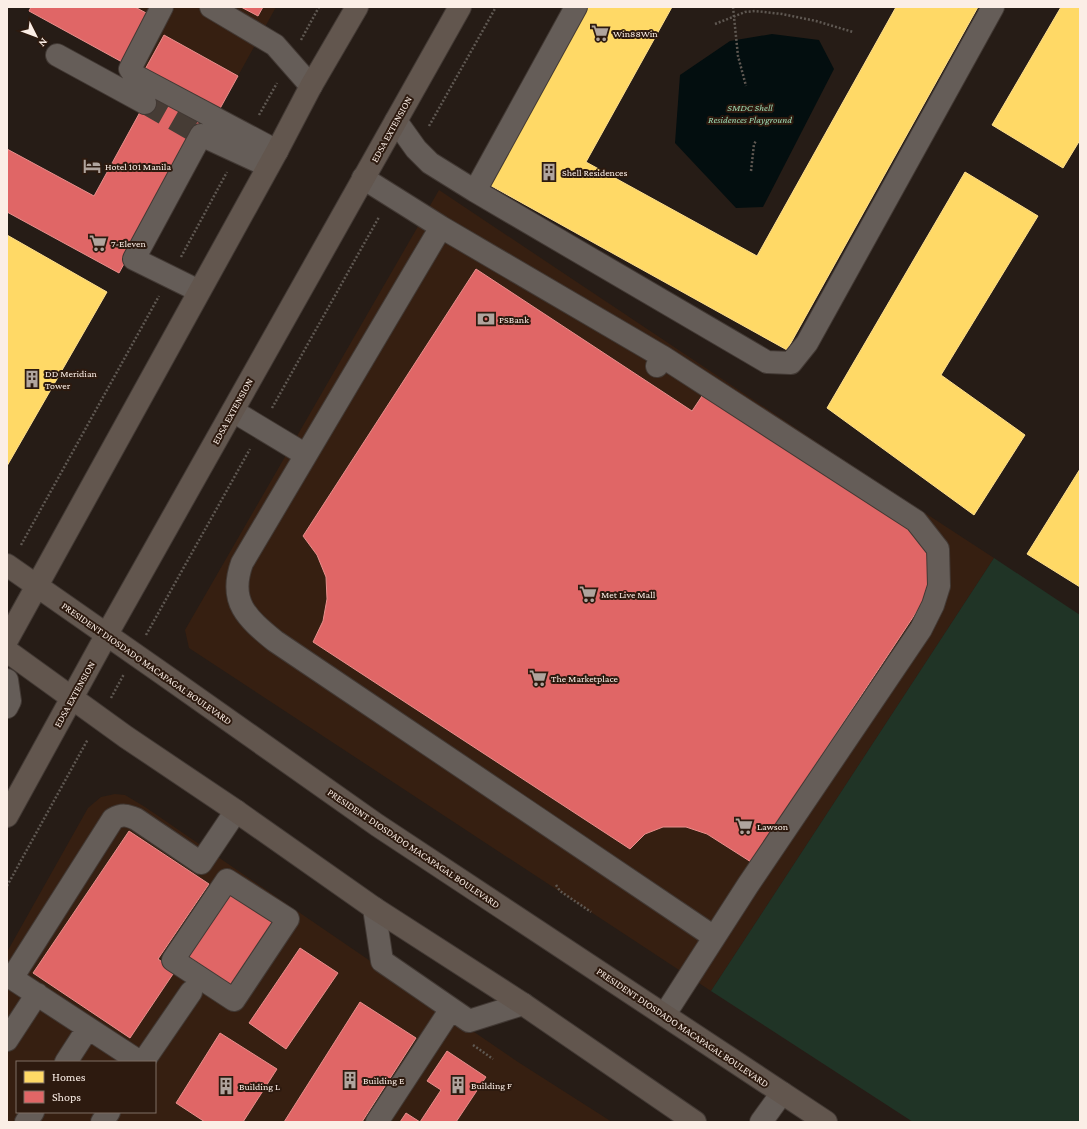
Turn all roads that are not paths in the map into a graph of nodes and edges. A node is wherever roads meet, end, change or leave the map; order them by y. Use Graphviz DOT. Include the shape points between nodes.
graph roads {
  1 [pos="162,7"];
  2 [pos="357,7"];
  3 [pos="460,7"];
  4 [pos="576,7"];
  5 [pos="993,7"];
  6 [pos="210,8"];
  7 [pos="57,56"];
  8 [pos="311,86"];
  9 [pos="144,103"];
  10 [pos="396,121"];
  11 [pos="273,158"];
  12 [pos="363,178"];
  13 [pos="475,191"];
  14 [pos="441,227"];
  15 [pos="199,291"];
  16 [pos="233,411"];
  17 [pos="306,455"];
  18 [pos="7,565"];
  19 [pos="36,586"];
  20 [pos="107,634"];
  21 [pos="7,640"];
  22 [pos="7,651"];
  23 [pos="7,680"];
  24 [pos="72,698"];
  25 [pos="7,707"];
  26 [pos="236,811"];
  27 [pos="7,816"];
  28 [pos="374,908"];
  29 [pos="288,920"];
  30 [pos="714,937"];
  31 [pos="9,976"];
  32 [pos="191,992"];
  33 [pos="37,994"];
  34 [pos="523,1004"];
  35 [pos="451,1009"];
  36 [pos="664,1014"];
  37 [pos="88,1028"];
  38 [pos="7,1040"];
  39 [pos="67,1061"];
  40 [pos="139,1061"];
  41 [pos="142,1061"];
  42 [pos="782,1093"];
  43 [pos="32,1113"];
  44 [pos="108,1113"];
  45 [pos="26,1122"];
  46 [pos="102,1122"];
  47 [pos="378,1122"];
  48 [pos="695,1122"];
  49 [pos="761,1122"];
  50 [pos="826,1122"];
  1 -- 11 [label="street" via="130,69 134,75"];
  2 -- 8 [label="main road"];
  3 -- 10 [label="main road, EDSA EXTENSION"];
  4 -- 13 [label="street"];
  5 -- 13 [label="street" via="807,343 791,363 767,362"];
  6 -- 8 [label="street" via="275,45"];
  7 -- 9 [label="street"];
  8 -- 11 [label="main road"];
  10 -- 12 [label="main road, EDSA EXTENSION"];
  10 -- 13 [label="street" via="416,150 430,163"];
  11 -- 15 [label="main road"];
  11 -- 15 [label="street" via="198,133 134,259"];
  12 -- 14 [label="street"];
  12 -- 16 [label="main road, EDSA EXTENSION"];
  14 -- 17 [label="street"];
  14 -- 30 [label="street" via="916,521 938,549 939,586 921,629"];
  15 -- 19 [label="main road"];
  16 -- 17 [label="street"];
  16 -- 20 [label="main road, EDSA EXTENSION"];
  17 -- 30 [label="street" via="242,564 238,576 237,592 242,606 254,623 275,641"];
  18 -- 19 [label="main road, PRESIDENT DIOSDADO MACAPAGAL BOULEVARD"];
  19 -- 20 [label="main road, PRESIDENT DIOSDADO MACAPAGAL BOULEVARD"];
  19 -- 21 [label="main road"];
  20 -- 24 [label="main road, EDSA EXTENSION"];
  20 -- 36 [label="main road, PRESIDENT DIOSDADO MACAPAGAL BOULEVARD" via="377,825"];
  22 -- 24 [label="main road"];
  23 -- 25 [label="street" via="10,701"];
  24 -- 26 [label="main road"];
  24 -- 27 [label="main road, EDSA EXTENSION"];
  26 -- 28 [label="main road"];
  26 -- 31 [label="street" via="201,863 136,819 120,815 113,819"];
  28 -- 34 [label="main road"];
  28 -- 35 [label="street" via="382,961"];
  29 -- 29 [label="street" via="227,880 173,960 234,1000"];
  30 -- 36 [label="street"];
  31 -- 33 [label="street"];
  32 -- 41 [label="street"];
  33 -- 37 [label="street"];
  33 -- 38 [label="street"];
  34 -- 35 [label="street" via="469,1021"];
  34 -- 48 [label="main road"];
  35 -- 47 [label="street"];
  36 -- 42 [label="main road, PRESIDENT DIOSDADO MACAPAGAL BOULEVARD"];
  37 -- 39 [label="street"];
  37 -- 40 [label="street"];
  42 -- 49 [label="street"];
  42 -- 50 [label="main road, PRESIDENT DIOSDADO MACAPAGAL BOULEVARD"];
  43 -- 45 [label="street"];
  44 -- 46 [label="street"];
}
